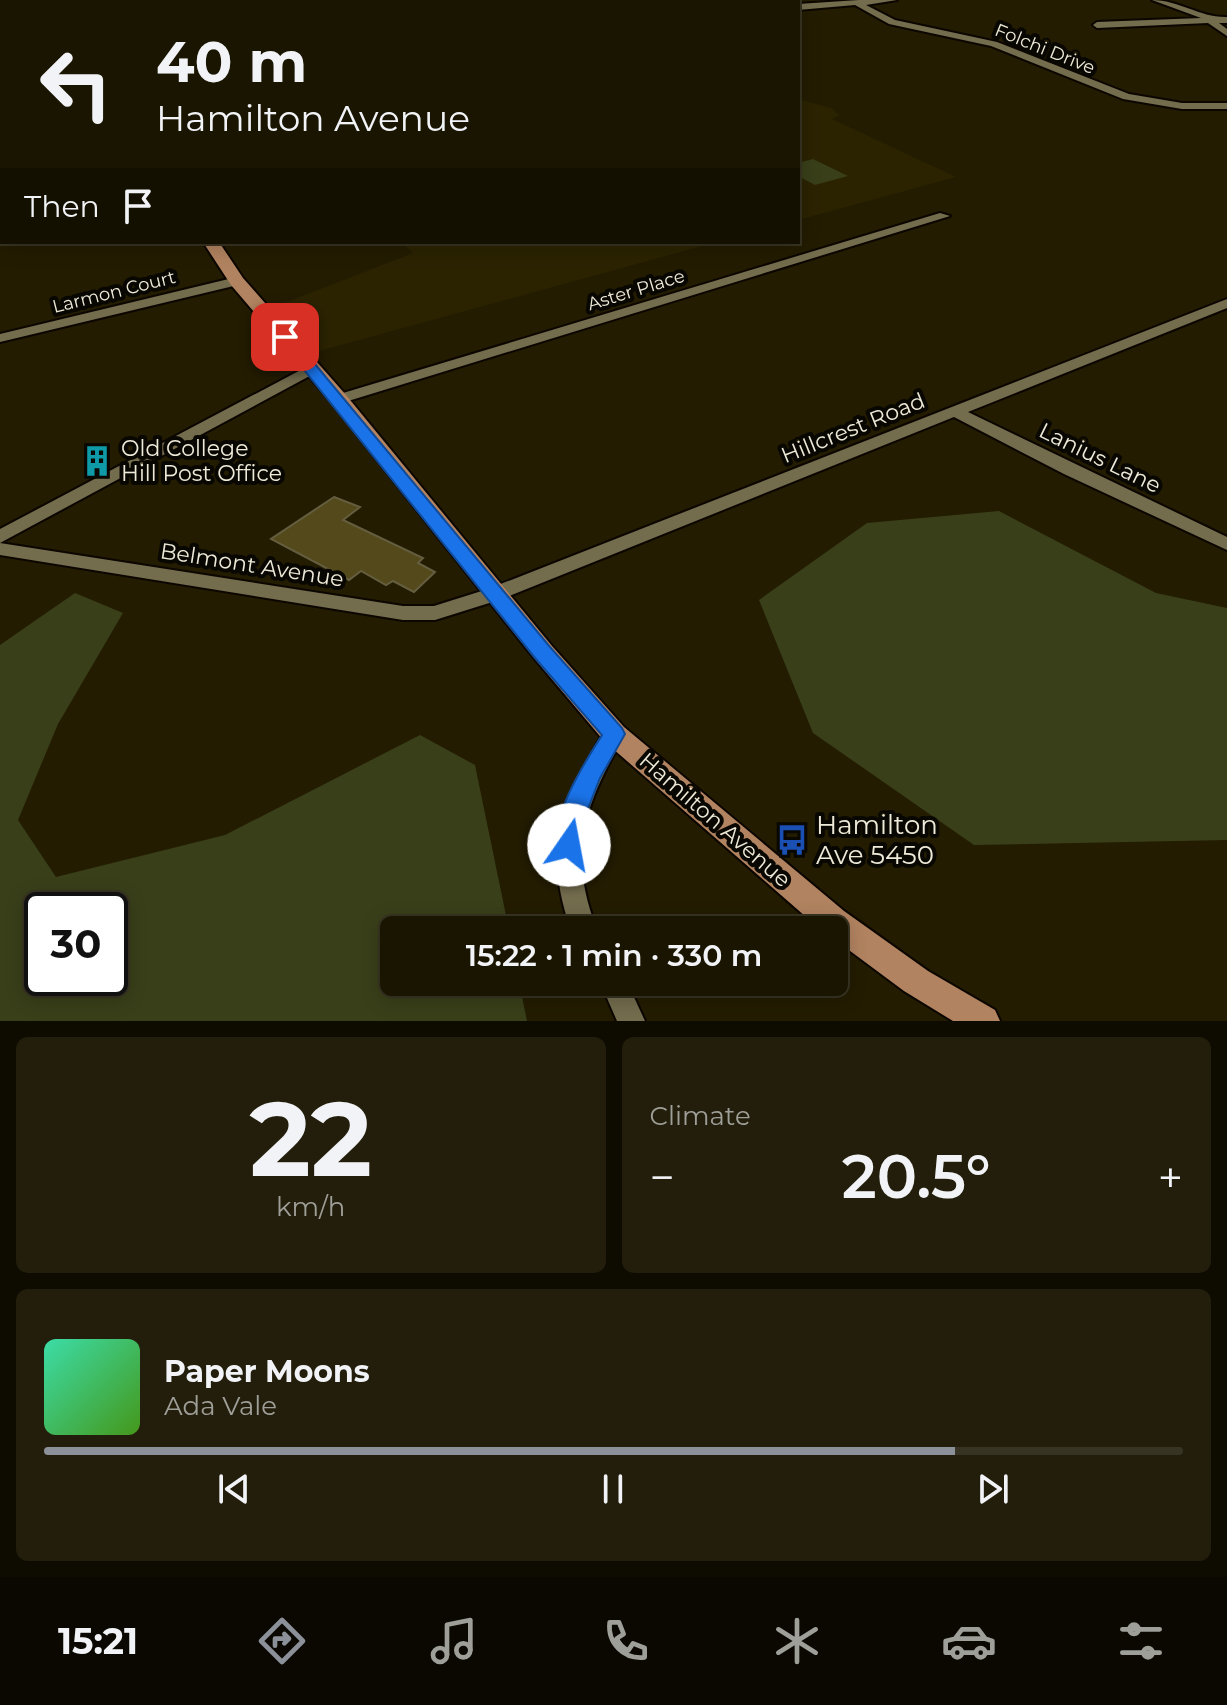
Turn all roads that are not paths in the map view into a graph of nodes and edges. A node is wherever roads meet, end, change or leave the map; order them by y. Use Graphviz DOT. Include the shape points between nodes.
graph roads {
  1 [pos="893,0"];
  2 [pos="1156,0"];
  3 [pos="857,3"];
  4 [pos="800,7"];
  5 [pos="1209,20"];
  6 [pos="1227,20"];
  7 [pos="1097,25"];
  8 [pos="1227,33"];
  9 [pos="1227,106"];
  10 [pos="944,216"];
  11 [pos="212,244"];
  12 [pos="237,281"];
  13 [pos="1227,303"];
  14 [pos="0,338"];
  15 [pos="312,369"];
  16 [pos="339,399"];
  17 [pos="954,411"];
  18 [pos="0,537"];
  19 [pos="1227,544"];
  20 [pos="0,549"];
  21 [pos="495,594"];
  22 [pos="614,734"];
  23 [pos="578,916"];
  24 [pos="619,996"];
  25 [pos="631,1021"];
  26 [pos="983,1021"];
  1 -- 3 [label="street"];
  2 -- 5 [label="street"];
  3 -- 4 [label="street"];
  3 -- 9 [label="street, Folchi Drive" via="892,22 994,44 1127,97 1182,106"];
  5 -- 6 [label="street"];
  5 -- 7 [label="street"];
  5 -- 8 [label="street"];
  10 -- 16 [label="street, Aster Place"];
  11 -- 12 [label="main road, Hamilton Avenue"];
  12 -- 14 [label="street, Larmon Court"];
  12 -- 15 [label="main road, Hamilton Avenue"];
  13 -- 17 [label="street, Hillcrest Road"];
  15 -- 16 [label="main road, Hamilton Avenue"];
  15 -- 18 [label="street"];
  16 -- 21 [label="main road, Hamilton Avenue"];
  17 -- 19 [label="street, Lanius Lane"];
  17 -- 21 [label="street, Hillcrest Road"];
  20 -- 21 [label="street, Belmont Avenue" via="403,613 435,613"];
  21 -- 22 [label="main road, Hamilton Avenue"];
  22 -- 23 [label="street" via="589,776 570,824 567,866"];
  22 -- 26 [label="main road, Hamilton Avenue" via="833,921"];
  24 -- 25 [label="street"];
}
